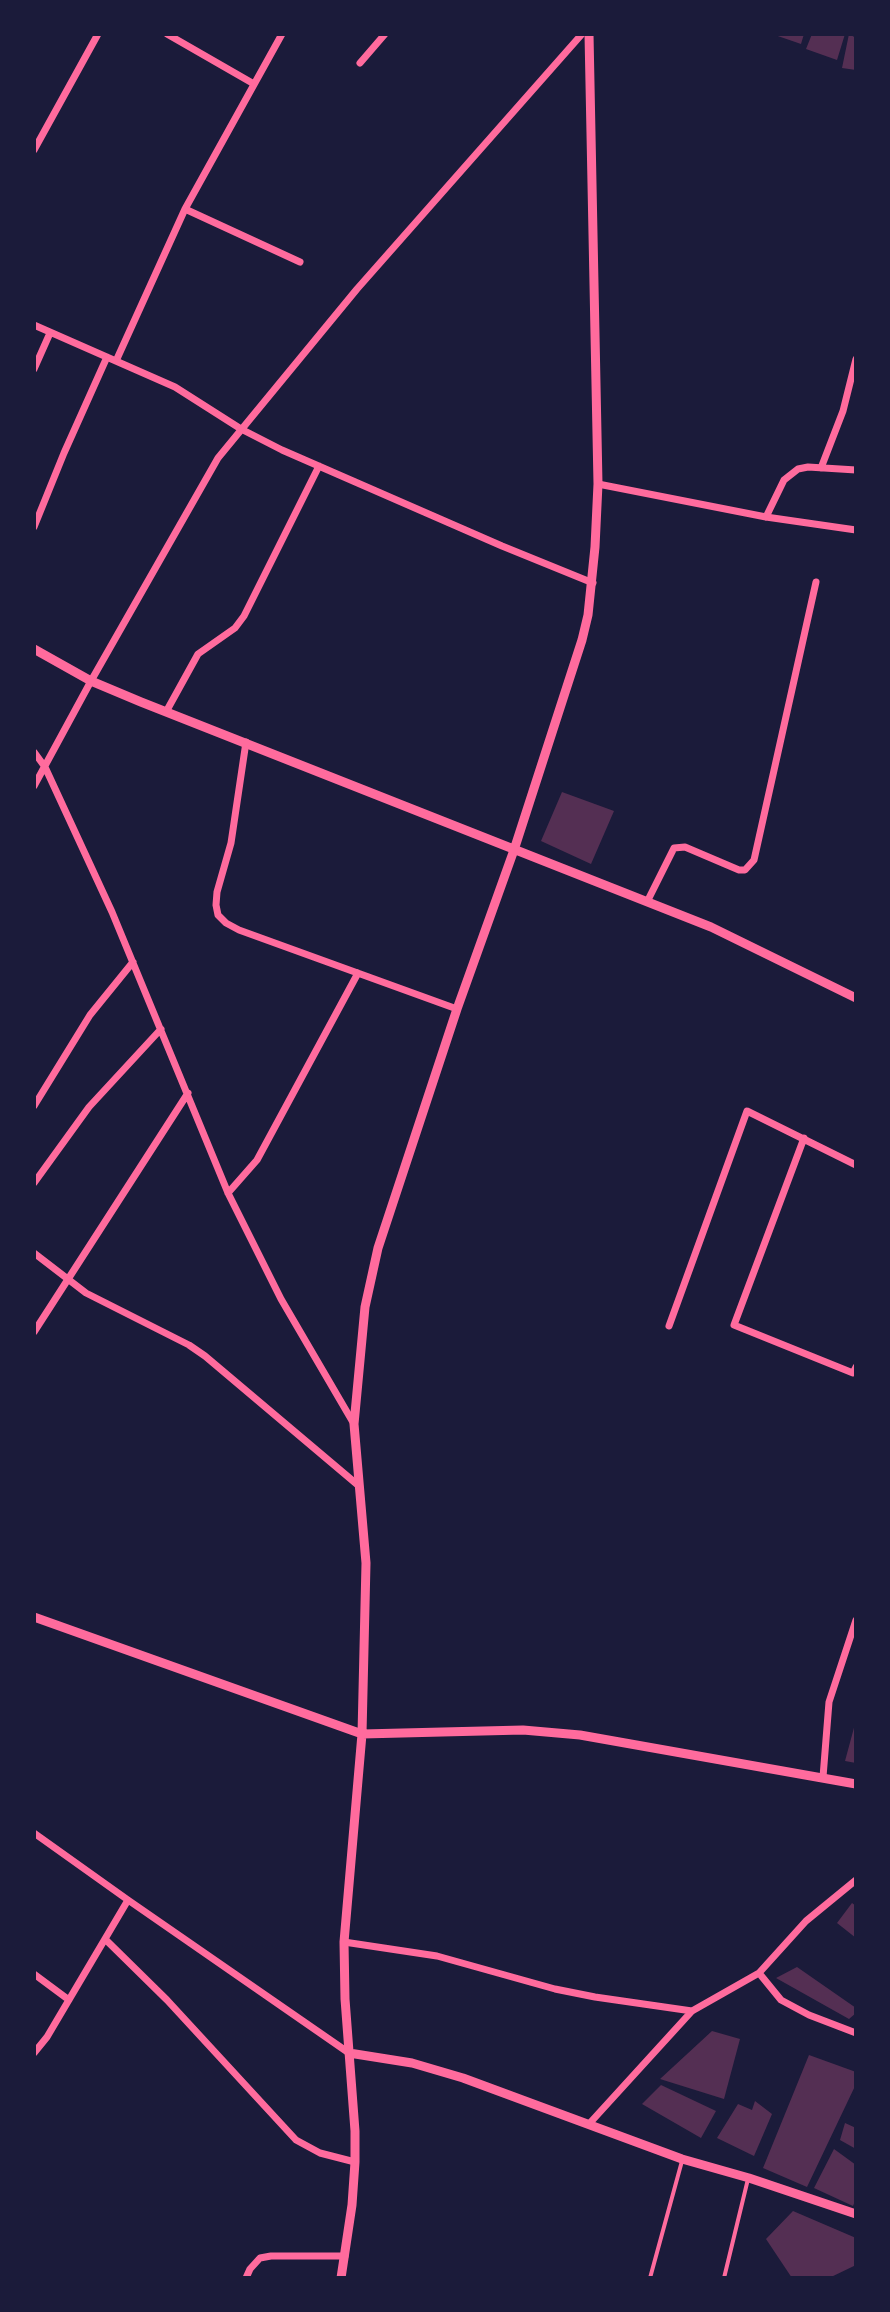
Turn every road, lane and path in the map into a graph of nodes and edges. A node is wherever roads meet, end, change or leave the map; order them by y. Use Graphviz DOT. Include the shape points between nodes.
graph roads {
  1 [pos="98,34"];
  2 [pos="167,34"];
  3 [pos="282,34"];
  4 [pos="385,34"];
  5 [pos="582,34"];
  6 [pos="589,34"];
  7 [pos="360,63"];
  8 [pos="254,84"];
  9 [pos="34,150"];
  10 [pos="185,209"];
  11 [pos="300,262"];
  12 [pos="34,325"];
  13 [pos="50,333"];
  14 [pos="107,357"];
  15 [pos="856,359"];
  16 [pos="116,361"];
  17 [pos="34,369"];
  18 [pos="241,429"];
  19 [pos="319,466"];
  20 [pos="821,468"];
  21 [pos="856,470"];
  22 [pos="598,484"];
  23 [pos="766,517"];
  24 [pos="34,527"];
  25 [pos="856,530"];
  26 [pos="816,582"];
  27 [pos="593,583"];
  28 [pos="34,649"];
  29 [pos="91,681"];
  30 [pos="166,712"];
  31 [pos="246,742"];
  32 [pos="34,752"];
  33 [pos="45,767"];
  34 [pos="34,786"];
  35 [pos="514,850"];
  36 [pos="647,902"];
  37 [pos="133,962"];
  38 [pos="358,973"];
  39 [pos="856,998"];
  40 [pos="457,1009"];
  41 [pos="161,1029"];
  42 [pos="188,1093"];
  43 [pos="34,1106"];
  44 [pos="804,1138"];
  45 [pos="856,1165"];
  46 [pos="34,1183"];
  47 [pos="228,1193"];
  48 [pos="34,1253"];
  49 [pos="68,1280"];
  50 [pos="669,1326"];
  51 [pos="34,1332"];
  52 [pos="856,1367"];
  53 [pos="354,1424"];
  54 [pos="359,1486"];
  55 [pos="34,1617"];
  56 [pos="856,1620"];
  57 [pos="362,1734"];
  58 [pos="823,1777"];
  59 [pos="856,1784"];
  60 [pos="34,1833"];
  61 [pos="856,1880"];
  62 [pos="128,1900"];
  63 [pos="105,1939"];
  64 [pos="344,1942"];
  65 [pos="759,1973"];
  66 [pos="34,1974"];
  67 [pos="69,2000"];
  68 [pos="692,2011"];
  69 [pos="856,2033"];
  70 [pos="34,2053"];
  71 [pos="349,2053"];
  72 [pos="589,2124"];
  73 [pos="682,2159"];
  74 [pos="355,2162"];
  75 [pos="749,2178"];
  76 [pos="856,2214"];
  77 [pos="345,2256"];
  78 [pos="246,2278"];
  79 [pos="341,2278"];
  80 [pos="650,2278"];
  81 [pos="724,2278"];
  1 -- 9 [label="street"];
  2 -- 8 [label="street"];
  3 -- 8 [label="street"];
  4 -- 7 [label="street"];
  5 -- 18 [label="street"];
  6 -- 22 [label="street"];
  8 -- 10 [label="street"];
  10 -- 11 [label="street"];
  10 -- 16 [label="street"];
  12 -- 13 [label="street"];
  13 -- 14 [label="street"];
  13 -- 17 [label="street"];
  14 -- 16 [label="street"];
  14 -- 24 [label="street"];
  15 -- 20 [label="street"];
  16 -- 18 [label="street" via="190,395"];
  18 -- 19 [label="street"];
  18 -- 29 [label="street" via="210,470"];
  19 -- 27 [label="street"];
  19 -- 30 [label="street" via="244,616 198,654"];
  20 -- 21 [label="street"];
  20 -- 23 [label="street" via="790,474"];
  22 -- 23 [label="street"];
  22 -- 27 [label="street"];
  23 -- 25 [label="street"];
  26 -- 36 [label="street" via="754,860 739,870 685,847 674,848"];
  27 -- 35 [label="street" via="582,640"];
  28 -- 29 [label="street"];
  29 -- 30 [label="street"];
  29 -- 33 [label="street"];
  30 -- 31 [label="street"];
  31 -- 35 [label="street"];
  31 -- 38 [label="street" via="228,858 217,892 218,915 239,930"];
  32 -- 33 [label="street"];
  33 -- 34 [label="street"];
  33 -- 37 [label="street"];
  35 -- 36 [label="street"];
  35 -- 40 [label="street"];
  36 -- 39 [label="street"];
  37 -- 41 [label="street"];
  37 -- 43 [label="street" via="90,1015"];
  38 -- 40 [label="street"];
  38 -- 47 [label="street" via="257,1160"];
  40 -- 53 [label="street" via="371,1275"];
  41 -- 42 [label="street"];
  41 -- 46 [label="street" via="89,1107"];
  42 -- 47 [label="street"];
  42 -- 49 [label="street"];
  44 -- 45 [label="street"];
  44 -- 50 [label="street" via="747,1111"];
  44 -- 52 [label="street" via="734,1325 853,1373"];
  47 -- 53 [label="street" via="281,1299"];
  48 -- 49 [label="street"];
  49 -- 51 [label="street"];
  49 -- 54 [label="street" via="189,1345"];
  53 -- 54 [label="street"];
  54 -- 57 [label="street" via="366,1563"];
  55 -- 57 [label="street"];
  56 -- 58 [label="street" via="829,1702"];
  57 -- 58 [label="street" via="566,1734"];
  57 -- 64 [label="street"];
  58 -- 59 [label="street"];
  60 -- 62 [label="street"];
  61 -- 65 [label="street" via="806,1921"];
  62 -- 63 [label="street"];
  62 -- 71 [label="street"];
  63 -- 67 [label="street"];
  63 -- 74 [label="street" via="296,2140"];
  64 -- 68 [label="street" via="437,1956 568,1992"];
  64 -- 71 [label="street"];
  65 -- 68 [label="street"];
  65 -- 69 [label="street" via="781,2000"];
  66 -- 67 [label="street"];
  67 -- 70 [label="street"];
  68 -- 72 [label="street"];
  71 -- 72 [label="street" via="463,2078"];
  71 -- 74 [label="street"];
  72 -- 73 [label="street"];
  73 -- 75 [label="street"];
  73 -- 80 [label="lane"];
  74 -- 77 [label="street"];
  75 -- 76 [label="street"];
  75 -- 81 [label="lane"];
  77 -- 78 [label="street" via="260,2258"];
  77 -- 79 [label="street"];
}
